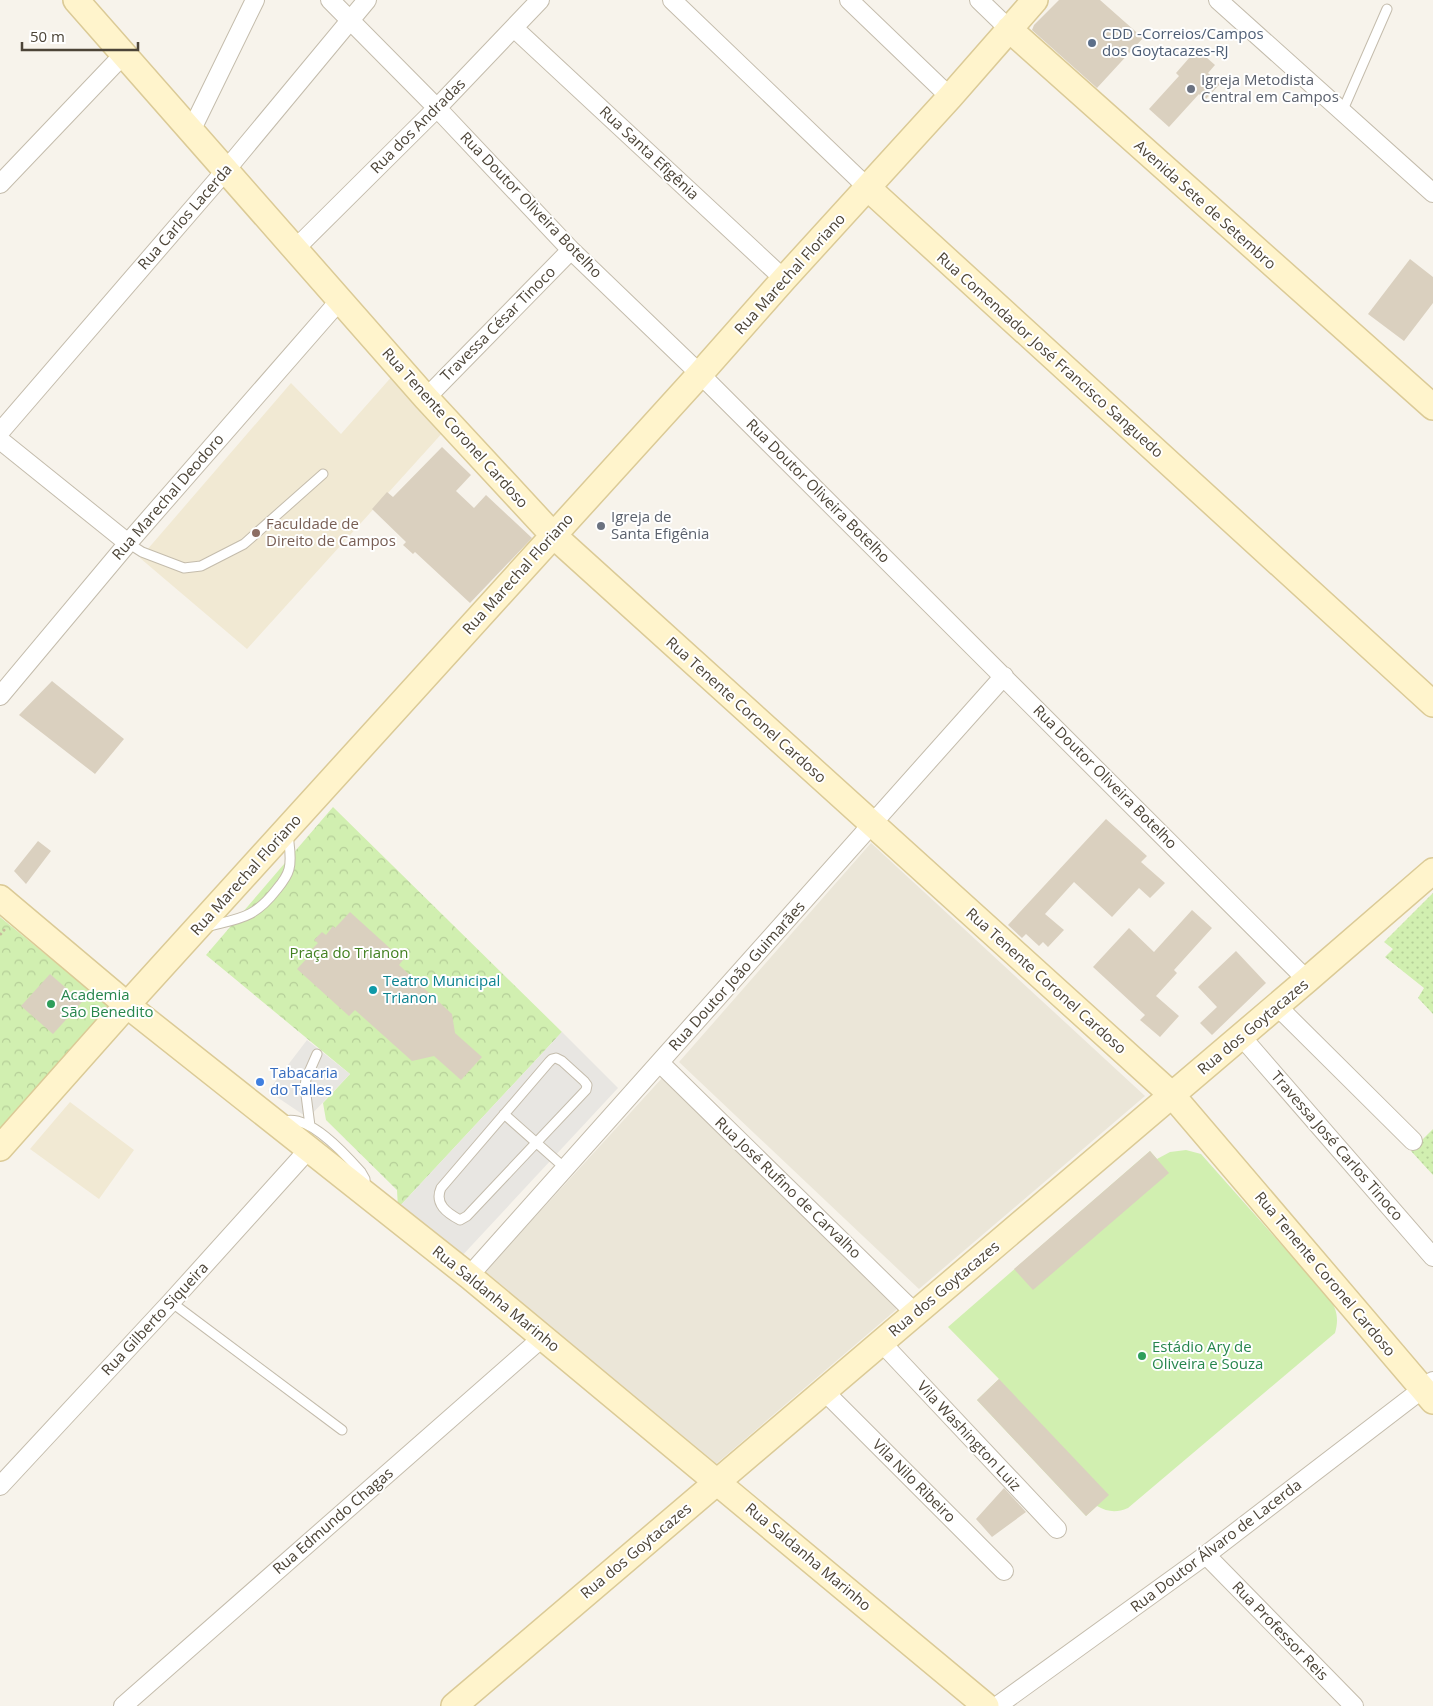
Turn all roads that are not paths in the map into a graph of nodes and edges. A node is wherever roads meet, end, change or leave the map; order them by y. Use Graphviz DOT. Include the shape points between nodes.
graph roads {
  1 [pos="76,0"];
  2 [pos="255,0"];
  3 [pos="330,0"];
  4 [pos="368,0"];
  5 [pos="540,0"];
  6 [pos="672,0"];
  7 [pos="849,0"];
  8 [pos="980,0"];
  9 [pos="1035,0"];
  10 [pos="1218,0"];
  11 [pos="1387,9"];
  12 [pos="351,20"];
  13 [pos="514,28"];
  14 [pos="1009,29"];
  15 [pos="124,54"];
  16 [pos="950,97"];
  17 [pos="437,108"];
  18 [pos="1342,112"];
  19 [pos="191,131"];
  20 [pos="226,170"];
  21 [pos="0,184"];
  22 [pos="868,188"];
  23 [pos="1433,194"];
  24 [pos="294,250"];
  25 [pos="571,250"];
  26 [pos="784,279"];
  27 [pos="340,300"];
  28 [pos="700,374"];
  29 [pos="426,398"];
  30 [pos="1433,407"];
  31 [pos="0,432"];
  32 [pos="0,440"];
  33 [pos="323,474"];
  34 [pos="553,536"];
  35 [pos="128,543"];
  36 [pos="1004,676"];
  37 [pos="0,696"];
  38 [pos="1433,704"];
  39 [pos="873,824"];
  40 [pos="288,828"];
  41 [pos="1433,871"];
  42 [pos="0,898"];
  43 [pos="196,930"];
  44 [pos="1307,980"];
  45 [pos="127,1005"];
  46 [pos="1277,1006"];
  47 [pos="1241,1036"];
  48 [pos="317,1054"];
  49 [pos="660,1063"];
  50 [pos="1172,1095"];
  51 [pos="504,1114"];
  52 [pos="310,1138"];
  53 [pos="1413,1141"];
  54 [pos="536,1142"];
  55 [pos="0,1148"];
  56 [pos="566,1168"];
  57 [pos="1433,1256"];
  58 [pos="469,1276"];
  59 [pos="171,1302"];
  60 [pos="915,1313"];
  61 [pos="543,1337"];
  62 [pos="881,1342"];
  63 [pos="824,1391"];
  64 [pos="1430,1391"];
  65 [pos="342,1430"];
  66 [pos="717,1482"];
  67 [pos="0,1486"];
  68 [pos="1057,1529"];
  69 [pos="1206,1555"];
  70 [pos="1004,1571"];
  71 [pos="459,1705"];
  72 [pos="123,1706"];
  73 [pos="986,1706"];
  74 [pos="997,1706"];
  75 [pos="1354,1706"];
  1 -- 15 [label="main road, Rua Tenente Coronel Cardoso"];
  2 -- 19 [label="street"];
  3 -- 12 [label="street, Rua Doutor Oliveira Botelho"];
  4 -- 12 [label="street, Rua Carlos Lacerda"];
  5 -- 13 [label="street, Rua dos Andradas"];
  6 -- 22 [label="street, Rua Comendador José Francisco Sanguedo"];
  7 -- 16 [label="street"];
  8 -- 14 [label="street, Avenida Sete de Setembro"];
  9 -- 14 [label="main road, Rua Marechal Floriano"];
  10 -- 18 [label="street"];
  11 -- 18 [label="lane"];
  12 -- 17 [label="street, Rua Doutor Oliveira Botelho"];
  12 -- 20 [label="street, Rua Carlos Lacerda"];
  13 -- 17 [label="street, Rua dos Andradas"];
  13 -- 26 [label="street, Rua Santa Efigênia"];
  14 -- 16 [label="main road, Rua Marechal Floriano"];
  14 -- 30 [label="main road, Avenida Sete de Setembro"];
  15 -- 19 [label="main road, Rua Tenente Coronel Cardoso"];
  15 -- 21 [label="street"];
  16 -- 22 [label="main road, Rua Marechal Floriano"];
  17 -- 24 [label="street, Rua dos Andradas"];
  17 -- 25 [label="street, Rua Doutor Oliveira Botelho"];
  18 -- 23 [label="street"];
  19 -- 20 [label="main road, Rua Tenente Coronel Cardoso"];
  20 -- 24 [label="main road, Rua Tenente Coronel Cardoso"];
  20 -- 31 [label="street, Rua Carlos Lacerda"];
  22 -- 26 [label="main road, Rua Marechal Floriano"];
  22 -- 38 [label="main road, Rua Comendador José Francisco Sanguedo"];
  24 -- 27 [label="main road, Rua Tenente Coronel Cardoso"];
  25 -- 28 [label="street, Rua Doutor Oliveira Botelho"];
  25 -- 29 [label="street, Travessa César Tinoco"];
  26 -- 28 [label="main road, Rua Marechal Floriano"];
  27 -- 29 [label="main road, Rua Tenente Coronel Cardoso"];
  27 -- 35 [label="street, Rua Marechal Deodoro"];
  28 -- 34 [label="main road, Rua Marechal Floriano"];
  28 -- 36 [label="street, Rua Doutor Oliveira Botelho"];
  29 -- 34 [label="main road, Rua Tenente Coronel Cardoso"];
  32 -- 35 [label="street"];
  33 -- 35 [label="lane" via="244,544 200,566 184,568 142,552"];
  34 -- 39 [label="main road, Rua Tenente Coronel Cardoso"];
  34 -- 40 [label="main road, Rua Marechal Floriano"];
  35 -- 37 [label="street, Rua Marechal Deodoro"];
  36 -- 39 [label="street, Rua Doutor João Guimarães"];
  36 -- 44 [label="street, Rua Doutor Oliveira Botelho"];
  39 -- 49 [label="street, Rua Doutor João Guimarães"];
  39 -- 50 [label="main road, Rua Tenente Coronel Cardoso"];
  40 -- 43 [label="main road, Rua Marechal Floriano"];
  40 -- 43 [label="lane" via="289,870 266,904 243,917"];
  41 -- 44 [label="main road, Rua dos Goytacazes"];
  42 -- 45 [label="main road, Rua Saldanha Marinho"];
  43 -- 45 [label="main road, Rua Marechal Floriano"];
  44 -- 46 [label="main road, Rua dos Goytacazes"];
  45 -- 52 [label="main road, Rua Saldanha Marinho" via="277,1125"];
  45 -- 55 [label="main road, Rua Marechal Floriano"];
  46 -- 47 [label="main road, Rua dos Goytacazes"];
  46 -- 53 [label="street"];
  47 -- 50 [label="main road, Rua dos Goytacazes"];
  47 -- 57 [label="street, Travessa José Carlos Tinoco"];
  48 -- 52 [label="lane" via="305,1088"];
  49 -- 56 [label="street, Rua Doutor João Guimarães"];
  49 -- 60 [label="street, Rua José Rufino de Carvalho"];
  50 -- 60 [label="main road, Rua dos Goytacazes"];
  50 -- 64 [label="main road, Rua Tenente Coronel Cardoso"];
  51 -- 54 [label="lane"];
  51 -- 54 [label="lane" via="552,1059 562,1060 584,1081 586,1090"];
  51 -- 54 [label="lane" via="441,1188 438,1201 442,1206 456,1218 463,1219"];
  52 -- 58 [label="main road, Rua Saldanha Marinho" via="364,1193"];
  52 -- 59 [label="street, Rua Gilberto Siqueira"];
  54 -- 56 [label="lane"];
  56 -- 58 [label="street, Rua Doutor João Guimarães"];
  58 -- 61 [label="main road, Rua Saldanha Marinho"];
  59 -- 65 [label="lane"];
  59 -- 67 [label="street, Rua Gilberto Siqueira"];
  60 -- 62 [label="main road, Rua dos Goytacazes"];
  61 -- 66 [label="main road, Rua Saldanha Marinho"];
  61 -- 72 [label="street, Rua Edmundo Chagas"];
  62 -- 63 [label="main road, Rua dos Goytacazes"];
  62 -- 68 [label="street, Vila Washington Luiz"];
  63 -- 66 [label="main road, Rua dos Goytacazes"];
  63 -- 70 [label="street, Vila Nilo Ribeiro"];
  64 -- 69 [label="street, Rua Doutor Álvaro de Lacerda"];
  66 -- 71 [label="main road, Rua dos Goytacazes"];
  66 -- 73 [label="main road, Rua Saldanha Marinho"];
  69 -- 74 [label="street, Rua Doutor Álvaro de Lacerda"];
  69 -- 75 [label="street, Rua Professor Reis"];
}
